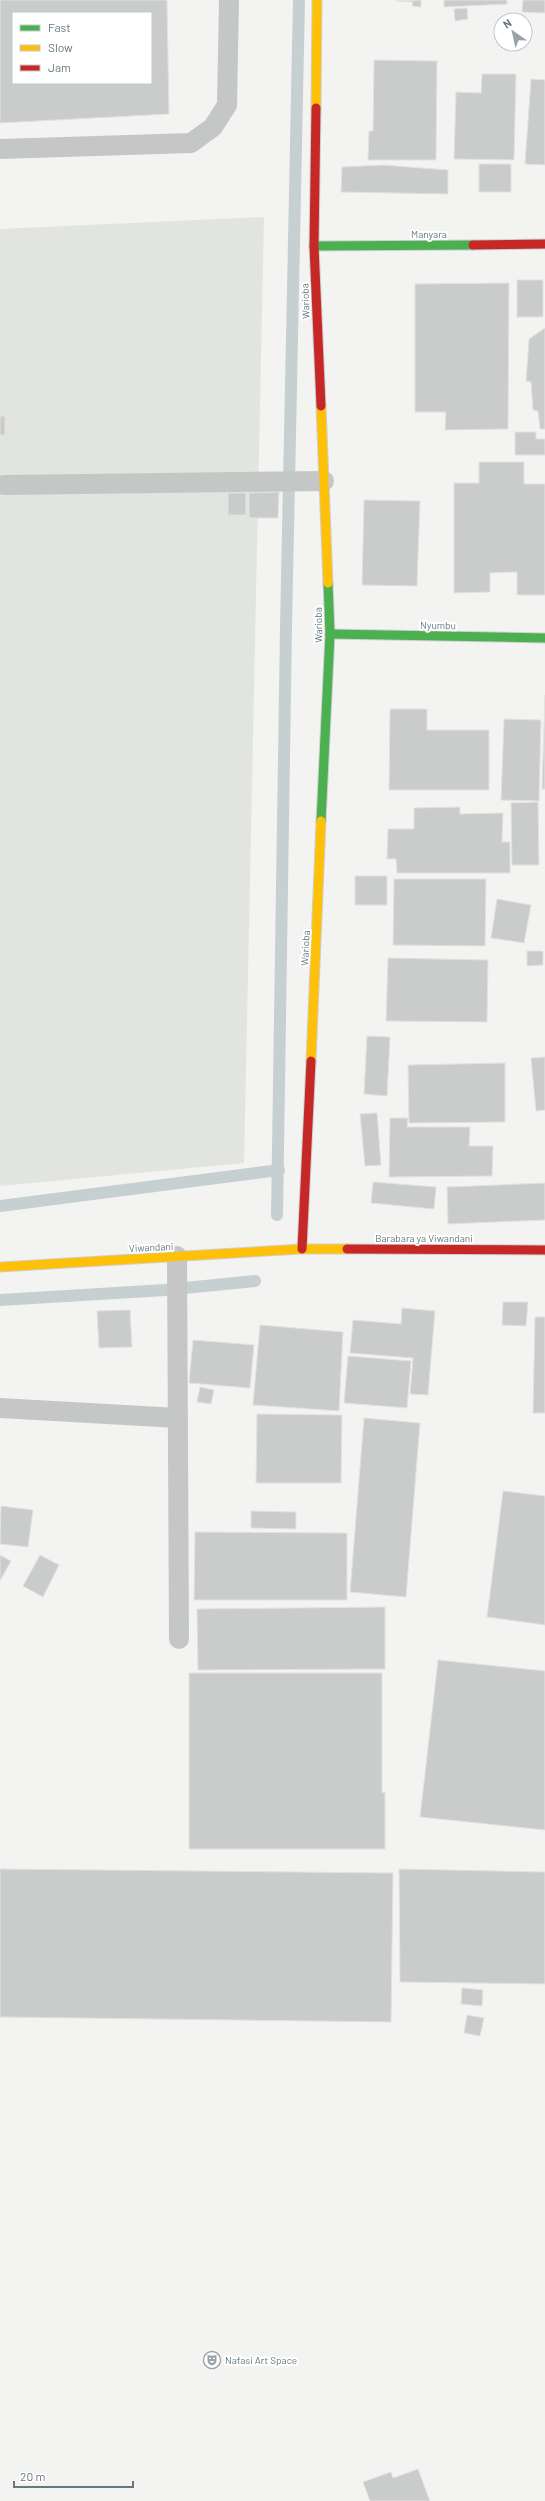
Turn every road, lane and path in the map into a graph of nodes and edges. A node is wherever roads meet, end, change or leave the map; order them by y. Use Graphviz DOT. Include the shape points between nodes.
graph roads {
  1 [pos="229,0"];
  2 [pos="317,0"];
  3 [pos="0,149"];
  4 [pos="545,244"];
  5 [pos="314,246"];
  6 [pos="324,481"];
  7 [pos="4,485"];
  8 [pos="330,634"];
  9 [pos="545,638"];
  10 [pos="302,1249"];
  11 [pos="545,1250"];
  12 [pos="178,1256"];
  13 [pos="0,1267"];
  14 [pos="0,1408"];
  15 [pos="178,1418"];
  16 [pos="179,1639"];
  1 -- 3 [label="lane" via="227,105 213,127 191,143"];
  2 -- 5 [label="street, Warioba"];
  4 -- 5 [label="street, Manyara"];
  5 -- 6 [label="street, Warioba"];
  6 -- 7 [label="lane"];
  6 -- 8 [label="street, Warioba"];
  8 -- 9 [label="street, Nyumbu"];
  8 -- 10 [label="street, Warioba"];
  10 -- 11 [label="street, Barabara ya Viwandani"];
  10 -- 12 [label="street, Viwandani"];
  12 -- 13 [label="street, Viwandani"];
  12 -- 15 [label="lane"];
  14 -- 15 [label="lane"];
  15 -- 16 [label="lane"];
}
